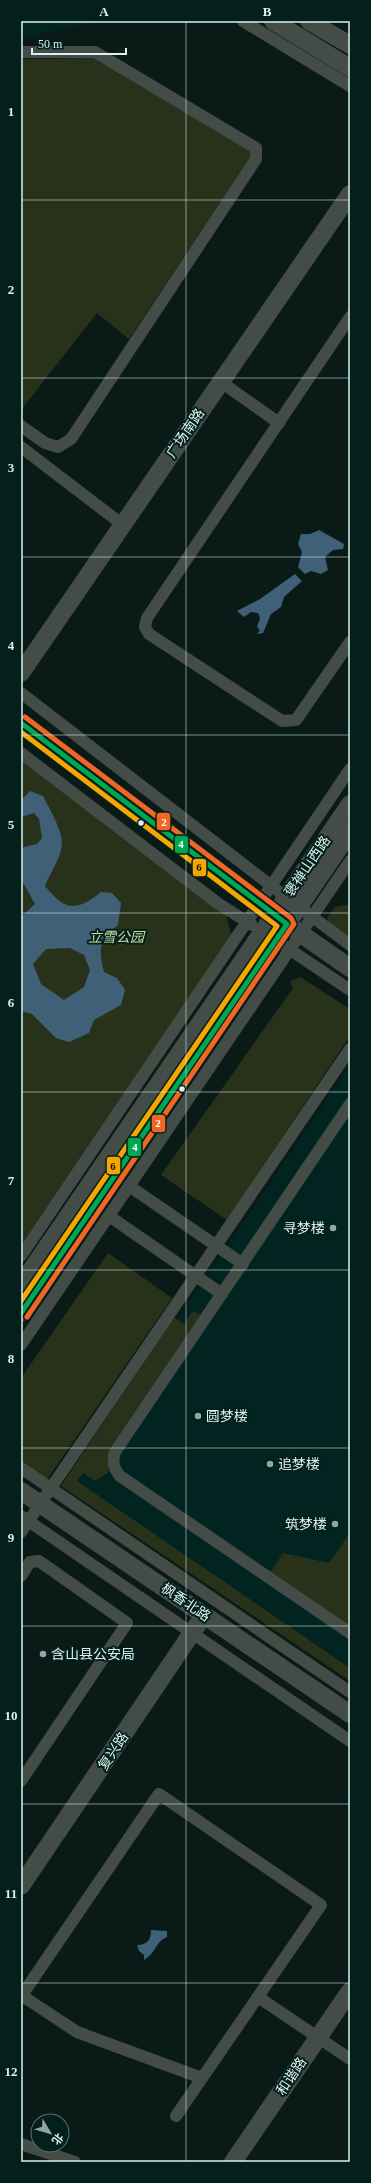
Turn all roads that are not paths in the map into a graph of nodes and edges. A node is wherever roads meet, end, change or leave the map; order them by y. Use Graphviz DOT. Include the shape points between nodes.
graph roads {
  1 [pos="243,21"];
  2 [pos="272,21"];
  3 [pos="309,21"];
  4 [pos="350,46"];
  5 [pos="21,52"];
  6 [pos="350,68"];
  7 [pos="350,86"];
  8 [pos="350,194"];
  9 [pos="350,317"];
  10 [pos="221,382"];
  11 [pos="279,423"];
  12 [pos="21,426"];
  13 [pos="21,447"];
  14 [pos="123,525"];
  15 [pos="350,642"];
  16 [pos="21,673"];
  17 [pos="21,693"];
  18 [pos="21,723"];
  19 [pos="21,753"];
  20 [pos="350,769"];
  21 [pos="350,804"];
  22 [pos="350,832"];
  23 [pos="350,861"];
  24 [pos="271,885"];
  25 [pos="258,904"];
  26 [pos="299,907"];
  27 [pos="246,922"];
  28 [pos="287,924"];
  29 [pos="276,941"];
  30 [pos="350,945"];
  31 [pos="350,968"];
  32 [pos="350,990"];
  33 [pos="350,1049"];
  34 [pos="350,1104"];
  35 [pos="129,1186"];
  36 [pos="109,1216"];
  37 [pos="216,1246"];
  38 [pos="21,1256"];
  39 [pos="243,1264"];
  40 [pos="196,1276"];
  41 [pos="21,1285"];
  42 [pos="222,1294"];
  43 [pos="21,1313"];
  44 [pos="21,1344"];
  45 [pos="21,1468"];
  46 [pos="51,1488"];
  47 [pos="21,1491"];
  48 [pos="40,1504"];
  49 [pos="25,1518"];
  50 [pos="21,1532"];
  51 [pos="21,1576"];
  52 [pos="204,1615"];
  53 [pos="192,1633"];
  54 [pos="350,1633"];
  55 [pos="350,1692"];
  56 [pos="350,1714"];
  57 [pos="350,1740"];
  58 [pos="21,1781"];
  59 [pos="21,1886"];
  60 [pos="350,1991"];
  61 [pos="21,1995"];
  62 [pos="258,1997"];
  63 [pos="318,2037"];
  64 [pos="350,2059"];
  65 [pos="202,2078"];
  66 [pos="176,2116"];
  67 [pos="21,2144"];
  68 [pos="75,2162"];
  69 [pos="233,2162"];
  1 -- 7 [label="street"];
  2 -- 6 [label="main road"];
  3 -- 4 [label="main road"];
  5 -- 12 [label="street" via="95,52 256,148 256,159 71,440 58,447 45,444"];
  8 -- 10 [label="main road, 广场南路"];
  9 -- 11 [label="street"];
  10 -- 11 [label="street"];
  10 -- 14 [label="main road, 广场南路"];
  11 -- 15 [label="street" via="147,618 145,627 149,634 282,721 296,720"];
  13 -- 14 [label="street"];
  14 -- 16 [label="main road, 广场南路"];
  17 -- 24 [label="street"];
  18 -- 25 [label="main road"];
  19 -- 27 [label="street" via="216,902"];
  20 -- 24 [label="street"];
  21 -- 26 [label="main road, 褒禅山西路"];
  22 -- 26 [label="main road, 褒禅山西路"];
  23 -- 26 [label="street"];
  24 -- 25 [label="street"];
  24 -- 26 [label="street"];
  25 -- 27 [label="street"];
  25 -- 28 [label="main road"];
  26 -- 28 [label="main road, 褒禅山西路"];
  26 -- 30 [label="street"];
  27 -- 29 [label="street"];
  27 -- 38 [label="street"];
  28 -- 29 [label="main road, 褒禅山西路"];
  28 -- 31 [label="main road"];
  29 -- 32 [label="street"];
  29 -- 35 [label="street"];
  29 -- 41 [label="main road, 褒禅山西路"];
  29 -- 43 [label="main road, 褒禅山西路"];
  33 -- 37 [label="street"];
  34 -- 39 [label="street"];
  35 -- 36 [label="street"];
  35 -- 37 [label="street"];
  36 -- 40 [label="street"];
  36 -- 44 [label="street"];
  37 -- 39 [label="street"];
  37 -- 40 [label="street"];
  39 -- 42 [label="street"];
  40 -- 42 [label="street"];
  40 -- 46 [label="street"];
  42 -- 54 [label="street" via="115,1452 114,1469 120,1476"];
  45 -- 46 [label="street"];
  46 -- 48 [label="street"];
  46 -- 55 [label="street"];
  47 -- 48 [label="main road, 枫香北路"];
  48 -- 49 [label="street"];
  48 -- 52 [label="main road, 枫香北路"];
  49 -- 50 [label="street"];
  49 -- 53 [label="street"];
  51 -- 58 [label="street" via="30,1562 39,1561 127,1623"];
  52 -- 53 [label="main road, 复兴路"];
  52 -- 56 [label="main road, 枫香北路"];
  53 -- 57 [label="street"];
  53 -- 59 [label="main road, 复兴路"];
  60 -- 63 [label="main road, 和谐路"];
  61 -- 62 [label="street" via="159,1794 322,1905"];
  61 -- 65 [label="street" via="77,2032"];
  62 -- 63 [label="street"];
  62 -- 65 [label="street"];
  63 -- 64 [label="street"];
  63 -- 69 [label="main road, 和谐路"];
  65 -- 66 [label="street"];
  67 -- 68 [label="street"];
}
